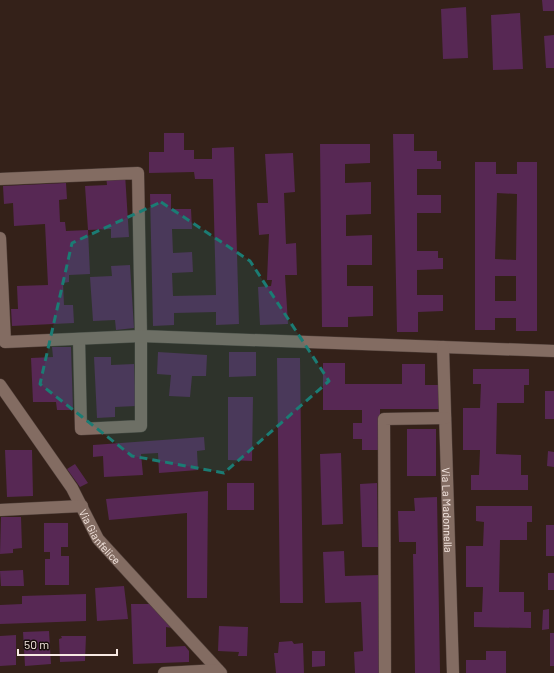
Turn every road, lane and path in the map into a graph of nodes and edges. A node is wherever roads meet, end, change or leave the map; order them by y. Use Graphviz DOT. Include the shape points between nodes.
graph roads {
  1 [pos="0,179"];
  2 [pos="0,238"];
  3 [pos="141,336"];
  4 [pos="79,339"];
  5 [pos="443,347"];
  6 [pos="554,351"];
  7 [pos="0,385"];
  8 [pos="445,418"];
  9 [pos="82,506"];
  10 [pos="0,510"];
  11 [pos="219,672"];
  12 [pos="164,673"];
  13 [pos="385,673"];
  14 [pos="453,673"];
  1 -- 3 [label="street" via="138,173"];
  2 -- 4 [label="street" via="5,342"];
  3 -- 4 [label="street"];
  3 -- 4 [label="street" via="141,426 81,429"];
  3 -- 5 [label="street"];
  5 -- 6 [label="street"];
  5 -- 8 [label="street, Via La Madonnella"];
  7 -- 9 [label="street, Via Gianfelice"];
  8 -- 13 [label="street" via="384,419"];
  8 -- 14 [label="street, Via La Madonnella"];
  9 -- 10 [label="street"];
  9 -- 11 [label="street, Via Gianfelice" via="98,539"];
  11 -- 12 [label="street"];
}
